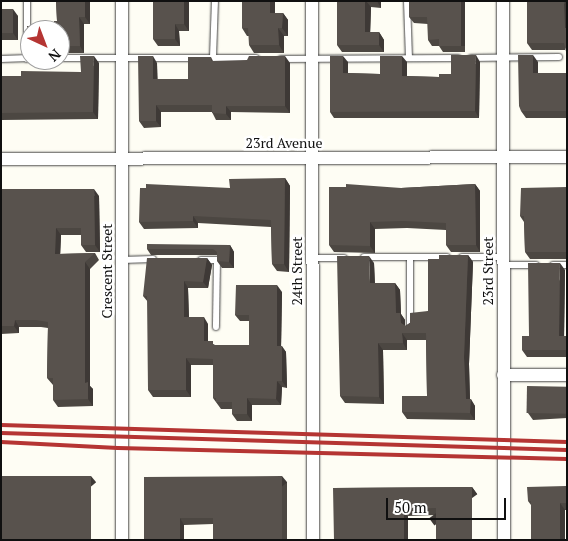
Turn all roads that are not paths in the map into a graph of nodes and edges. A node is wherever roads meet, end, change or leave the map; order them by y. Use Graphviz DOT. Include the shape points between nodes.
graph roads {
  1 [pos="27,1"];
  2 [pos="122,1"];
  3 [pos="215,1"];
  4 [pos="312,1"];
  5 [pos="407,1"];
  6 [pos="503,1"];
  7 [pos="27,20"];
  8 [pos="122,57"];
  9 [pos="214,57"];
  10 [pos="503,57"];
  11 [pos="559,57"];
  12 [pos="20,58"];
  13 [pos="70,58"];
  14 [pos="409,58"];
  15 [pos="1,59"];
  16 [pos="312,59"];
  17 [pos="503,157"];
  18 [pos="567,157"];
  19 [pos="312,158"];
  20 [pos="1,159"];
  21 [pos="122,159"];
  22 [pos="410,257"];
  23 [pos="312,258"];
  24 [pos="159,259"];
  25 [pos="122,260"];
  26 [pos="188,260"];
  27 [pos="503,261"];
  28 [pos="567,264"];
  29 [pos="216,327"];
  30 [pos="410,328"];
  31 [pos="503,374"];
  32 [pos="567,375"];
  33 [pos="122,540"];
  34 [pos="313,540"];
  35 [pos="504,540"];
  1 -- 7 [label="lane"];
  2 -- 8 [label="street, Crescent Street"];
  3 -- 9 [label="lane"];
  4 -- 16 [label="street, 24th Street"];
  5 -- 14 [label="lane"];
  6 -- 10 [label="street, 23rd Street"];
  8 -- 9 [label="lane"];
  8 -- 13 [label="lane"];
  8 -- 21 [label="street, Crescent Street"];
  9 -- 16 [label="lane"];
  10 -- 11 [label="lane"];
  10 -- 14 [label="lane"];
  10 -- 17 [label="street, 23rd Street"];
  12 -- 15 [label="lane"];
  14 -- 16 [label="lane"];
  16 -- 19 [label="street, 24th Street"];
  17 -- 18 [label="street, 23rd Avenue"];
  17 -- 19 [label="street, 23rd Avenue"];
  17 -- 27 [label="street, 23rd Street"];
  19 -- 21 [label="street, 23rd Avenue"];
  19 -- 23 [label="street, 24th Street"];
  20 -- 21 [label="street, 23rd Avenue"];
  21 -- 25 [label="street, Crescent Street"];
  22 -- 23 [label="lane"];
  22 -- 27 [label="lane"];
  22 -- 30 [label="lane"];
  23 -- 34 [label="street, 24th Street"];
  24 -- 25 [label="lane"];
  25 -- 33 [label="street, Crescent Street"];
  26 -- 29 [label="lane" via="217,260"];
  27 -- 28 [label="lane"];
  27 -- 31 [label="street, 23rd Street"];
  31 -- 32 [label="street"];
  31 -- 35 [label="street, 23rd Street"];
}
